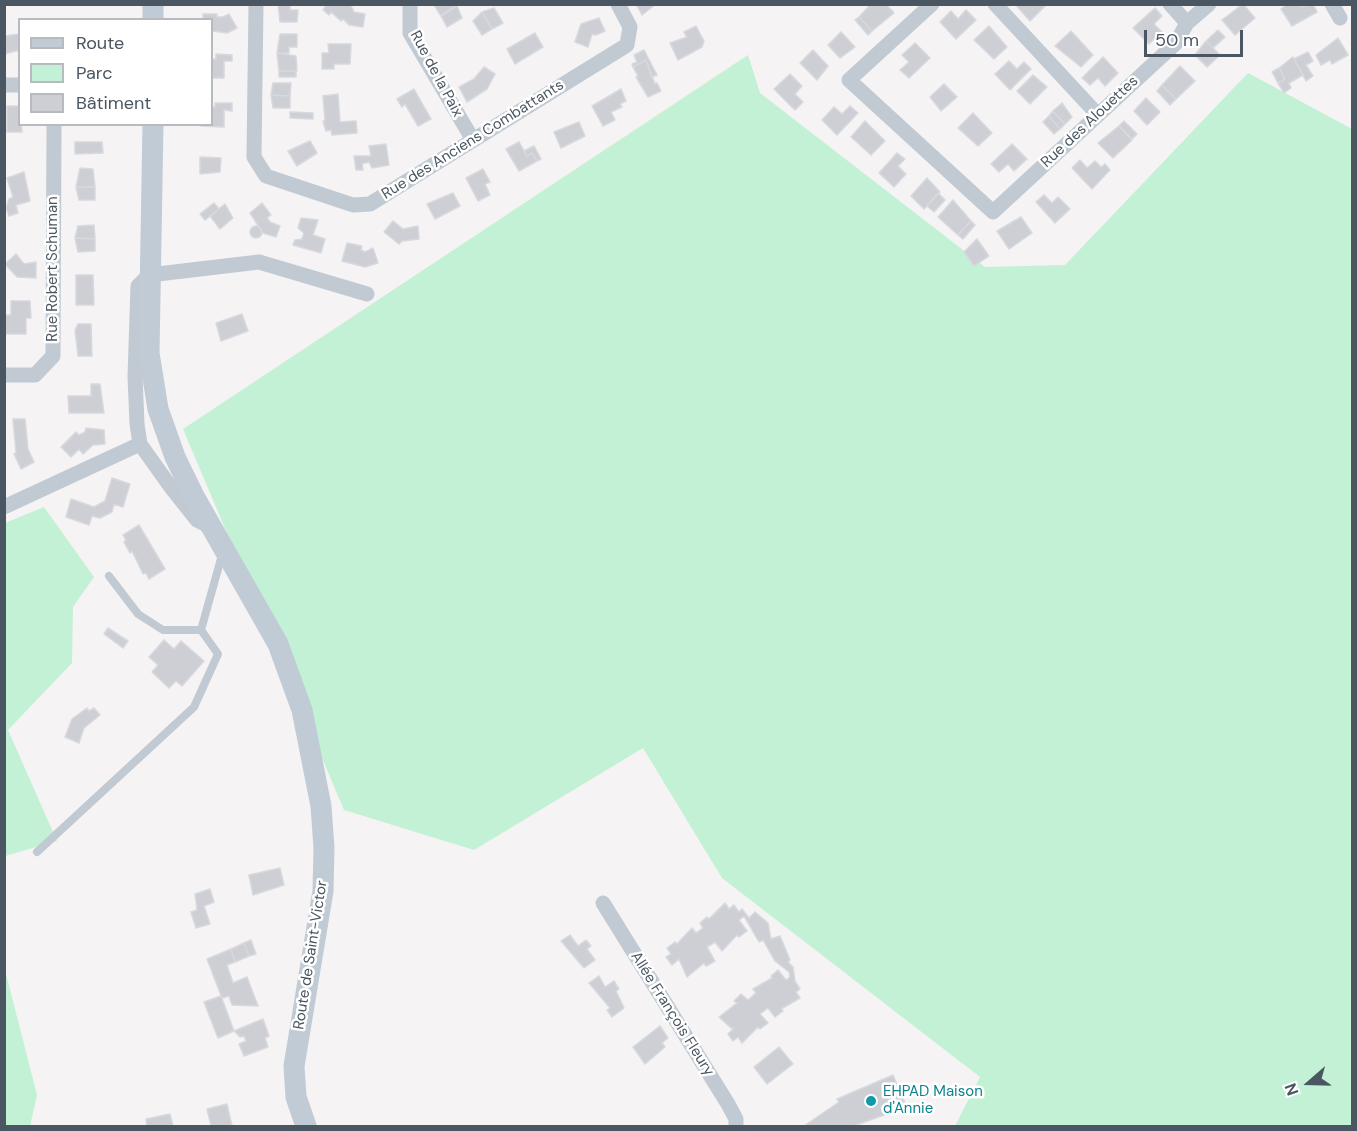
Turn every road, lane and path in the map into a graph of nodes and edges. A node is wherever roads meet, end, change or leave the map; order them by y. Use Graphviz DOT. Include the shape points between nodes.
graph roads {
  1 [pos="256,4"];
  2 [pos="410,4"];
  3 [pos="618,4"];
  4 [pos="932,4"];
  5 [pos="995,4"];
  6 [pos="1170,4"];
  7 [pos="1209,4"];
  8 [pos="1187,23"];
  9 [pos="1098,115"];
  10 [pos="54,126"];
  11 [pos="153,126"];
  12 [pos="472,141"];
  13 [pos="149,275"];
  14 [pos="367,294"];
  15 [pos="4,375"];
  16 [pos="140,444"];
  17 [pos="4,507"];
  18 [pos="213,529"];
  19 [pos="224,548"];
  20 [pos="109,576"];
  21 [pos="201,630"];
  22 [pos="37,852"];
  23 [pos="603,903"];
  24 [pos="306,1126"];
  25 [pos="736,1126"];
  1 -- 12 [label="street, Rue des Anciens Combattants" via="254,157 266,176 353,205 370,204"];
  2 -- 12 [label="street, Rue de la Paix" via="410,33"];
  3 -- 12 [label="street, Rue des Anciens Combattants" via="630,27 627,45"];
  4 -- 9 [label="street, Rue des Alouettes" via="849,80 993,212"];
  5 -- 9 [label="street"];
  6 -- 8 [label="street"];
  7 -- 8 [label="street, Rue des Alouettes"];
  8 -- 9 [label="street, Rue des Alouettes" via="1176,43"];
  10 -- 15 [label="street, Rue Robert Schuman" via="53,356 35,375"];
  11 -- 13 [label="main road, Route de Saint-Victor"];
  13 -- 14 [label="street" via="259,262"];
  13 -- 16 [label="street" via="138,285 135,324"];
  13 -- 18 [label="main road, Route de Saint-Victor" via="149,353 158,409 176,457"];
  16 -- 17 [label="street"];
  16 -- 18 [label="street" via="197,520"];
  18 -- 19 [label="main road, Route de Saint-Victor"];
  19 -- 21 [label="lane"];
  19 -- 24 [label="main road, Route de Saint-Victor" via="278,644 302,710 313,758 324,848 323,891 294,1066 296,1097"];
  20 -- 21 [label="lane" via="138,614 164,630"];
  21 -- 22 [label="lane" via="218,654 194,707"];
  23 -- 25 [label="street, Allée François Fleury" via="728,1104"];
}
